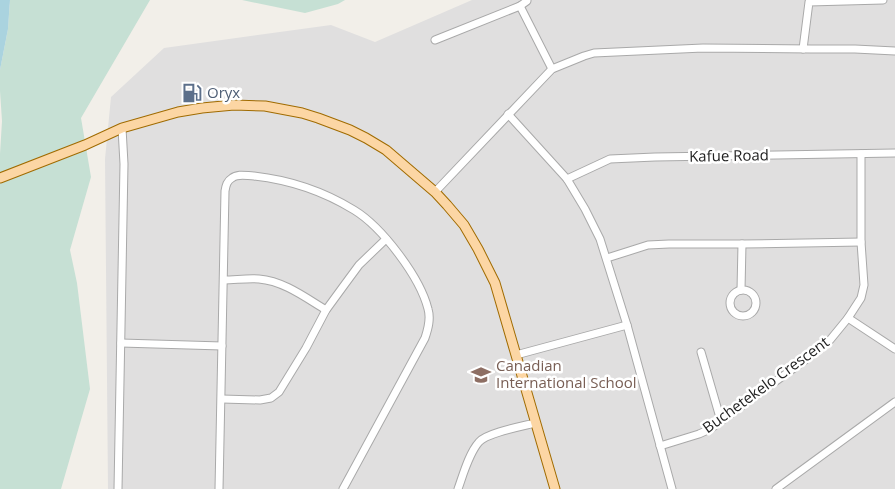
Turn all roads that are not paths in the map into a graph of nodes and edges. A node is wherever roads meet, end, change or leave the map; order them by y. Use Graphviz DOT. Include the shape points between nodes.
graph roads {
  1 [pos="528,0"];
  2 [pos="883,0"];
  3 [pos="809,1"];
  4 [pos="520,6"];
  5 [pos="435,40"];
  6 [pos="803,49"];
  7 [pos="895,51"];
  8 [pos="552,69"];
  9 [pos="508,114"];
  10 [pos="122,128"];
  11 [pos="895,153"];
  12 [pos="861,154"];
  13 [pos="0,178"];
  14 [pos="567,179"];
  15 [pos="435,192"];
  16 [pos="386,239"];
  17 [pos="861,242"];
  18 [pos="742,244"];
  19 [pos="607,258"];
  20 [pos="224,280"];
  21 [pos="741,290"];
  22 [pos="326,310"];
  23 [pos="848,318"];
  24 [pos="627,325"];
  25 [pos="120,343"];
  26 [pos="222,346"];
  27 [pos="895,349"];
  28 [pos="701,352"];
  29 [pos="516,355"];
  30 [pos="222,399"];
  31 [pos="895,402"];
  32 [pos="720,421"];
  33 [pos="535,423"];
  34 [pos="660,446"];
  35 [pos="118,489"];
  36 [pos="219,489"];
  37 [pos="343,489"];
  38 [pos="458,489"];
  39 [pos="555,489"];
  40 [pos="672,489"];
  41 [pos="776,489"];
  1 -- 4 [label="street"];
  2 -- 3 [label="street"];
  3 -- 6 [label="street"];
  4 -- 5 [label="street"];
  4 -- 8 [label="street"];
  6 -- 7 [label="street"];
  6 -- 8 [label="street" via="703,48 594,53"];
  8 -- 9 [label="street"];
  9 -- 14 [label="street"];
  9 -- 15 [label="street"];
  10 -- 13 [label="main road"];
  10 -- 15 [label="main road" via="202,108 265,106 302,113 366,138 386,150"];
  10 -- 25 [label="street"];
  11 -- 12 [label="street, Kafue Road"];
  12 -- 14 [label="street, Kafue Road" via="610,159"];
  12 -- 17 [label="street, Buchetekelo Crescent"];
  14 -- 19 [label="street" via="585,209"];
  15 -- 29 [label="main road" via="464,225 478,248 495,283"];
  16 -- 20 [label="street" via="355,211 316,192 291,182 238,175 231,178 225,190"];
  16 -- 22 [label="street" via="359,266"];
  16 -- 37 [label="street" via="421,290 429,309 429,323 425,338"];
  17 -- 18 [label="street"];
  17 -- 23 [label="street, Buchetekelo Crescent" via="864,285 861,298"];
  18 -- 19 [label="street" via="648,245"];
  18 -- 21 [label="street"];
  19 -- 24 [label="street"];
  20 -- 22 [label="street" via="258,278 273,281"];
  20 -- 26 [label="street"];
  22 -- 30 [label="street" via="279,392 260,400"];
  23 -- 27 [label="street"];
  23 -- 32 [label="street, Buchetekelo Crescent" via="830,340"];
  24 -- 29 [label="street"];
  24 -- 34 [label="street"];
  25 -- 26 [label="street"];
  25 -- 35 [label="street"];
  26 -- 30 [label="street"];
  28 -- 32 [label="street"];
  29 -- 33 [label="main road"];
  30 -- 36 [label="street"];
  31 -- 41 [label="street"];
  32 -- 34 [label="street, Buchetekelo Crescent" via="699,434"];
  33 -- 38 [label="street" via="480,440"];
  33 -- 39 [label="main road"];
  34 -- 40 [label="street"];
}
